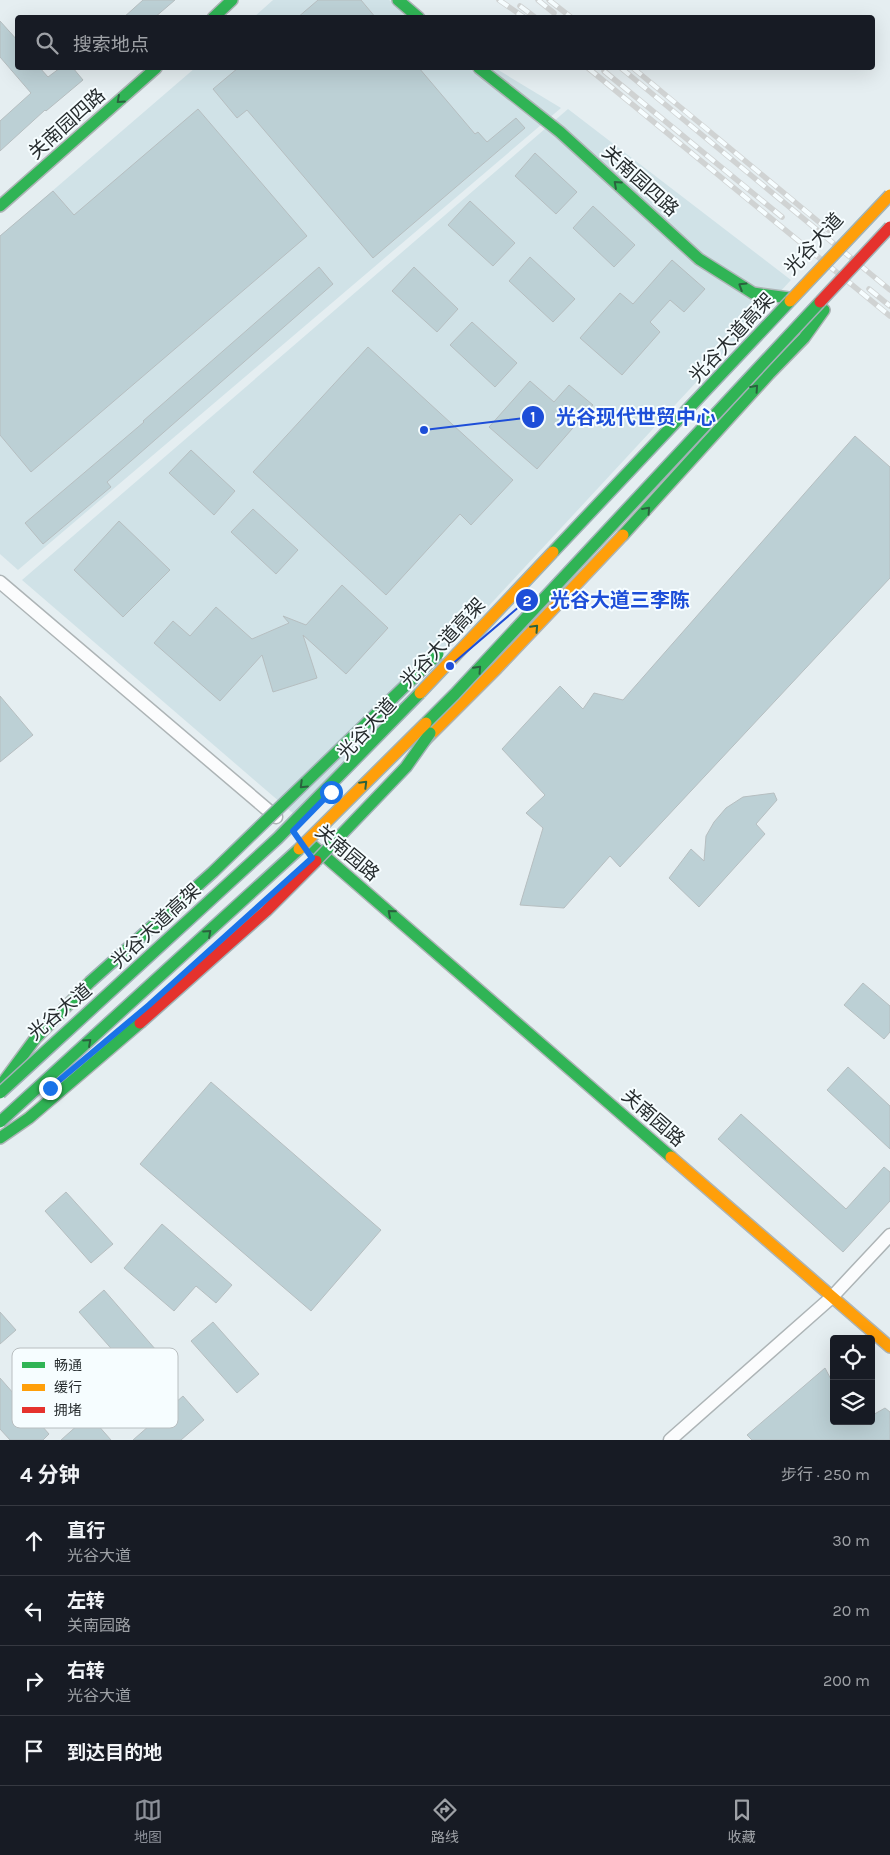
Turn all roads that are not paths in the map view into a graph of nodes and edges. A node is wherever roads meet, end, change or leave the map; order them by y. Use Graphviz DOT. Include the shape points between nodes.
graph roads {
  1 [pos="232,0"];
  2 [pos="398,0"];
  3 [pos="216,15"];
  4 [pos="416,15"];
  5 [pos="154,70"];
  6 [pos="482,70"];
  7 [pos="890,187"];
  8 [pos="890,195"];
  9 [pos="0,206"];
  10 [pos="890,227"];
  11 [pos="890,236"];
  12 [pos="789,298"];
  13 [pos="2,587"];
  14 [pos="508,600"];
  15 [pos="461,688"];
  16 [pos="293,831"];
  17 [pos="315,854"];
  18 [pos="2,1083"];
  19 [pos="0,1093"];
  20 [pos="0,1122"];
  21 [pos="0,1132"];
  22 [pos="0,1138"];
  23 [pos="890,1235"];
  24 [pos="829,1299"];
  25 [pos="866,1335"];
  26 [pos="875,1343"];
  27 [pos="890,1347"];
  28 [pos="890,1356"];
  29 [pos="670,1440"];
  1 -- 3 [label="main road"];
  2 -- 4 [label="main road"];
  5 -- 9 [label="main road, 关南园四路, one-way"];
  12 -- 6 [label="main road, 关南园四路, one-way" via="753,293 699,258 560,132"];
  7 -- 12 [label="main road, 光谷大道"];
  8 -- 14 [label="main road, 光谷大道高架, bridge"];
  15 -- 10 [label="main road, one-way, bridge"];
  17 -- 11 [label="main road, one-way" via="646,512 804,338 837,293"];
  12 -- 16 [label="main road, 光谷大道" via="617,488"];
  13 -- 16 [label="street"];
  14 -- 18 [label="main road, one-way, bridge" via="453,641 213,872 90,982 35,1040"];
  14 -- 19 [label="main road, 光谷大道高架, bridge" via="278,838"];
  20 -- 15 [label="main road, one-way, bridge" via="293,855"];
  15 -- 22 [label="main road, bridge" via="406,767 266,910 140,1024 29,1118"];
  16 -- 17 [label="main road, 关南园路"];
  16 -- 18 [label="main road, 光谷大道" via="261,863"];
  17 -- 21 [label="main road" via="149,1005"];
  17 -- 24 [label="main road, 关南园路"];
  23 -- 24 [label="street"];
  24 -- 25 [label="main road, 关南园路"];
  24 -- 27 [label="main road, 关南园路"];
  24 -- 29 [label="street"];
  26 -- 28 [label="main road, 关南园路"];
}
